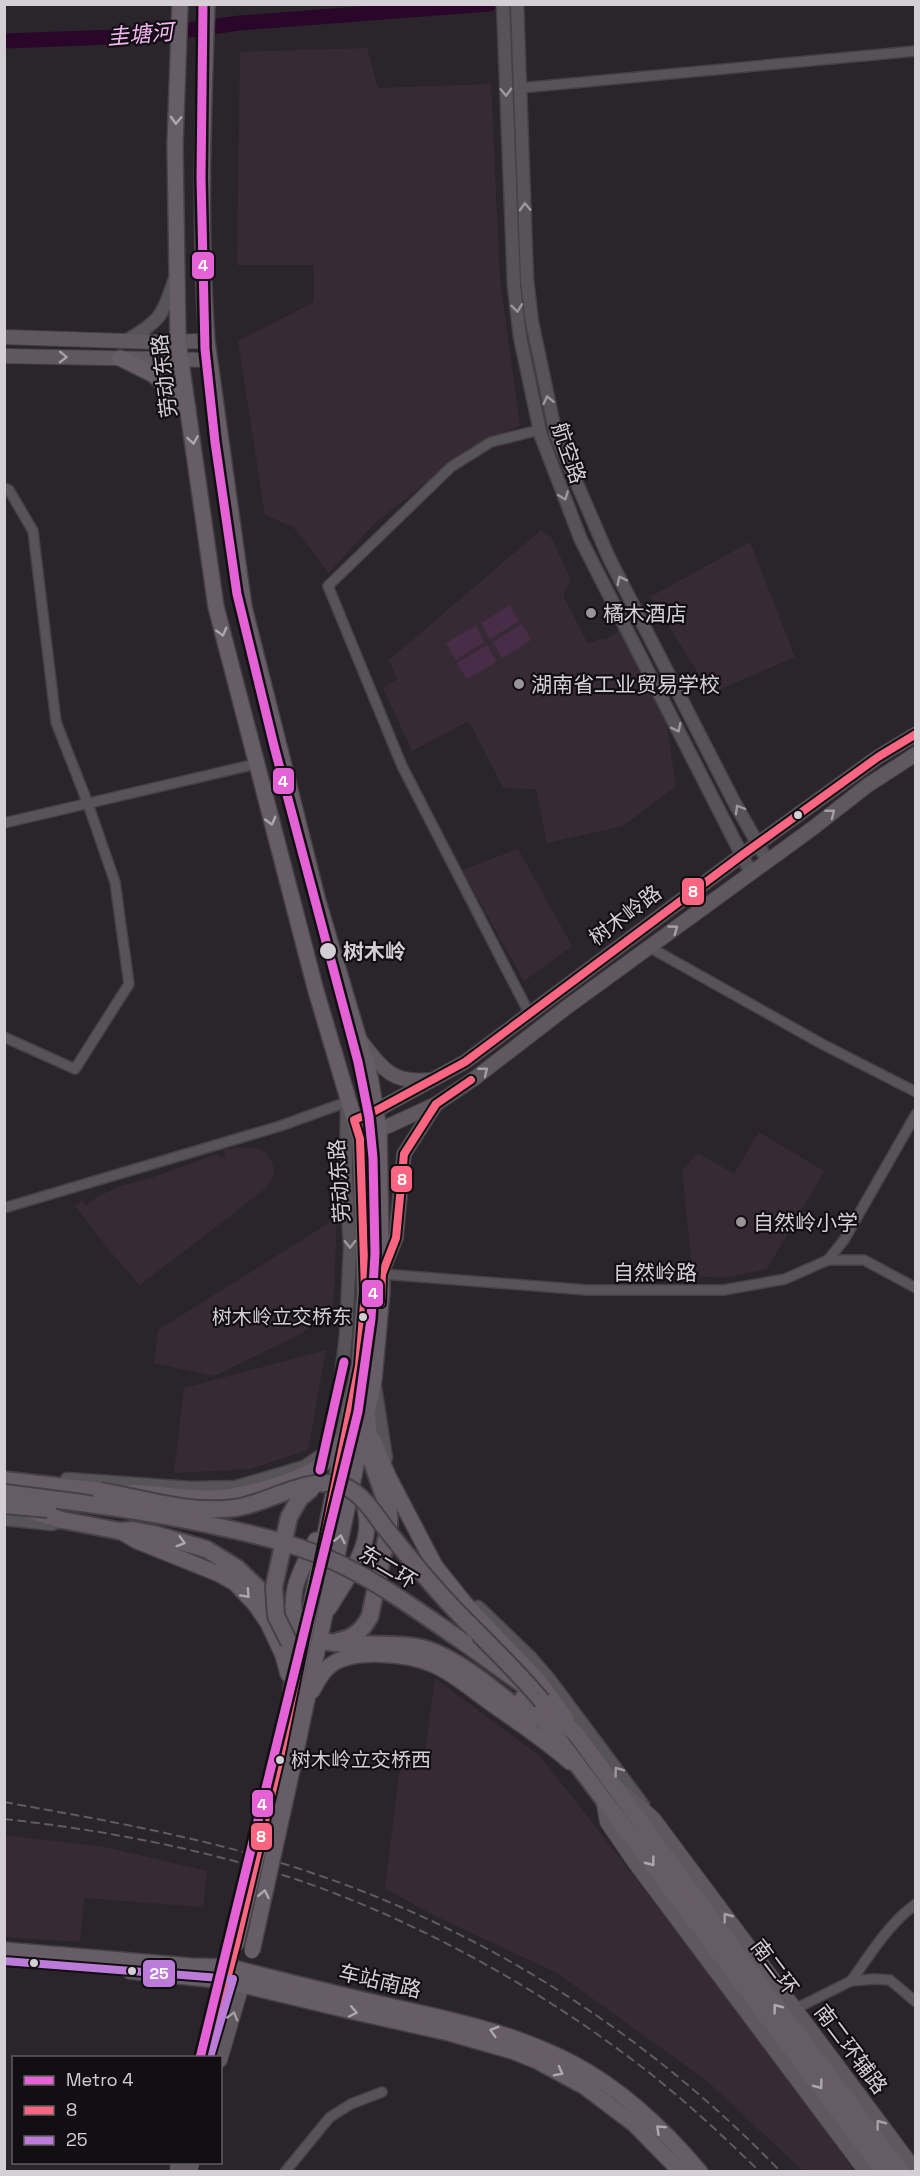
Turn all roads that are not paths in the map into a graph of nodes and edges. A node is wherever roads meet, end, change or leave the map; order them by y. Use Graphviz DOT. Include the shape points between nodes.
graph roads {
  1 [pos="180,4"];
  2 [pos="207,4"];
  3 [pos="503,4"];
  4 [pos="517,4"];
  5 [pos="915,51"];
  6 [pos="520,88"];
  7 [pos="177,271"];
  8 [pos="528,280"];
  9 [pos="514,286"];
  10 [pos="4,337"];
  11 [pos="126,341"];
  12 [pos="178,341"];
  13 [pos="207,341"];
  14 [pos="4,356"];
  15 [pos="120,358"];
  16 [pos="181,360"];
  17 [pos="210,360"];
  18 [pos="188,408"];
  19 [pos="540,433"];
  20 [pos="556,435"];
  21 [pos="4,488"];
  22 [pos="915,734"];
  23 [pos="915,754"];
  24 [pos="256,764"];
  25 [pos="88,804"];
  26 [pos="4,823"];
  27 [pos="758,843"];
  28 [pos="742,855"];
  29 [pos="767,860"];
  30 [pos="751,873"];
  31 [pos="649,947"];
  32 [pos="529,1013"];
  33 [pos="4,1037"];
  34 [pos="358,1037"];
  35 [pos="434,1080"];
  36 [pos="915,1092"];
  37 [pos="347,1102"];
  38 [pos="436,1104"];
  39 [pos="375,1111"];
  40 [pos="915,1114"];
  41 [pos="354,1119"];
  42 [pos="379,1129"];
  43 [pos="360,1138"];
  44 [pos="4,1208"];
  45 [pos="828,1260"];
  46 [pos="382,1274"];
  47 [pos="915,1288"];
  48 [pos="374,1380"];
  49 [pos="353,1404"];
  50 [pos="367,1416"];
  51 [pos="325,1453"];
  52 [pos="4,1473"];
  53 [pos="318,1476"];
  54 [pos="4,1480"];
  55 [pos="4,1493"];
  56 [pos="362,1499"];
  57 [pos="331,1504"];
  58 [pos="13,1506"];
  59 [pos="4,1519"];
  60 [pos="62,1520"];
  61 [pos="120,1531"];
  62 [pos="322,1621"];
  63 [pos="301,1630"];
  64 [pos="542,1701"];
  65 [pos="299,1703"];
  66 [pos="576,1734"];
  67 [pos="565,1748"];
  68 [pos="287,1759"];
  69 [pos="588,1779"];
  70 [pos="616,1787"];
  71 [pos="603,1799"];
  72 [pos="653,1818"];
  73 [pos="915,1904"];
  74 [pos="4,1950"];
  75 [pos="4,1960"];
  76 [pos="228,1974"];
  77 [pos="244,1978"];
  78 [pos="851,1981"];
  79 [pos="298,1991"];
  80 [pos="915,2002"];
  81 [pos="795,2009"];
  82 [pos="207,2056"];
  83 [pos="221,2056"];
  84 [pos="382,2092"];
  85 [pos="915,2171"];
  86 [pos="285,2172"];
  87 [pos="681,2172"];
  88 [pos="700,2172"];
  89 [pos="866,2172"];
  90 [pos="884,2172"];
  91 [pos="901,2172"];
  1 -- 7 [label="main road, 劳动东路, one-way"];
  2 -- 13 [label="main road, 劳动东路"];
  3 -- 9 [label="street, 航空路, one-way"];
  4 -- 6 [label="street, 航空路"];
  5 -- 6 [label="street"];
  8 -- 6 [label="street, 航空路, one-way"];
  7 -- 11 [label="street" via="166,307 153,324"];
  7 -- 12 [label="main road, 劳动东路"];
  8 -- 9 [label="street"];
  20 -- 8 [label="street, 航空路, one-way" via="532,322"];
  9 -- 19 [label="street, 航空路, one-way"];
  10 -- 11 [label="main road"];
  11 -- 12 [label="main road"];
  12 -- 13 [label="main road"];
  12 -- 16 [label="main road, 劳动东路"];
  13 -- 17 [label="main road, 劳动东路"];
  14 -- 15 [label="main road, one-way"];
  15 -- 16 [label="main road"];
  15 -- 18 [label="main road" via="154,375"];
  16 -- 17 [label="main road"];
  16 -- 18 [label="main road, 劳动东路"];
  17 -- 34 [label="main road, 劳动东路" via="244,607 318,901"];
  18 -- 24 [label="main road, 劳动东路, one-way" via="216,608"];
  19 -- 20 [label="street"];
  19 -- 28 [label="street, 航空路, one-way" via="581,540"];
  19 -- 32 [label="street" via="491,442 451,467 327,586 402,766"];
  27 -- 20 [label="street, 航空路, one-way" via="609,558"];
  21 -- 25 [label="street" via="9,490 33,531 56,722"];
  22 -- 27 [label="main road, 树木岭路"];
  29 -- 23 [label="main road, 树木岭路, one-way"];
  24 -- 25 [label="street"];
  24 -- 37 [label="main road, 劳动东路, one-way"];
  25 -- 26 [label="street"];
  25 -- 33 [label="street" via="115,882 129,984 75,1069"];
  27 -- 28 [label="main road, 树木岭路"];
  27 -- 29 [label="street, 航空路"];
  28 -- 30 [label="street, 航空路"];
  28 -- 32 [label="main road, 树木岭路"];
  29 -- 30 [label="main road, 树木岭路"];
  31 -- 30 [label="main road, 树木岭路, one-way"];
  31 -- 36 [label="street, 树木岭路"];
  38 -- 31 [label="main road, 树木岭路, one-way"];
  32 -- 35 [label="main road, 树木岭路" via="465,1062"];
  34 -- 35 [label="main road" via="381,1067 395,1078"];
  34 -- 39 [label="main road, 劳动东路"];
  35 -- 39 [label="main road, 树木岭路"];
  37 -- 41 [label="main road, 劳动东路"];
  37 -- 44 [label="street" via="280,1126"];
  37 -- 51 [label="street, one-way" via="350,1248 346,1335 336,1420"];
  38 -- 42 [label="main road, 树木岭路"];
  38 -- 46 [label="main road" via="404,1154 396,1238"];
  39 -- 41 [label="main road, 树木岭路"];
  39 -- 42 [label="main road, 劳动东路"];
  40 -- 45 [label="street" via="844,1240"];
  41 -- 43 [label="main road, 劳动东路"];
  42 -- 43 [label="main road, 树木岭路"];
  42 -- 46 [label="main road, 劳动东路"];
  43 -- 49 [label="main road, 劳动东路" via="365,1291"];
  45 -- 46 [label="street, 自然岭路" via="786,1279 724,1290 587,1290"];
  45 -- 47 [label="street, 自然岭路" via="864,1260"];
  46 -- 48 [label="main road, 劳动东路"];
  48 -- 50 [label="main road, 劳动东路"];
  72 -- 48 [label="street, one-way" via="549,1679 466,1597 442,1566 384,1455"];
  49 -- 51 [label="street"];
  49 -- 53 [label="main road" via="343,1438"];
  49 -- 57 [label="main road"];
  62 -- 50 [label="main road, 劳动东路, one-way"];
  50 -- 66 [label="main road" via="388,1476 435,1566 538,1680"];
  50 -- 67 [label="highway" via="371,1459 389,1511 385,1551 370,1616 364,1626 347,1640 328,1642 414,1646 438,1653 504,1697"];
  51 -- 52 [label="street" via="304,1467 278,1476 220,1489"];
  53 -- 54 [label="highway, bridge" via="309,1485 254,1504 219,1509 186,1508 100,1491"];
  53 -- 56 [label="highway, bridge"];
  53 -- 65 [label="highway, bridge" via="294,1506 278,1565 274,1603 289,1642"];
  55 -- 64 [label="highway, 东二环, bridge" via="163,1514 304,1549 341,1565 404,1602"];
  56 -- 62 [label="main road, bridge" via="368,1518 367,1538"];
  56 -- 64 [label="highway, bridge" via="424,1576"];
  57 -- 63 [label="main road" via="296,1582 292,1602"];
  57 -- 65 [label="main road"];
  58 -- 60 [label="highway, bridge"];
  58 -- 67 [label="highway, 东二环, bridge" via="90,1511 159,1522 319,1566 380,1597 494,1674 534,1708"];
  59 -- 60 [label="street" via="52,1524"];
  60 -- 61 [label="highway"];
  61 -- 63 [label="highway, one-way" via="144,1532 206,1549 237,1568"];
  61 -- 65 [label="main road, one-way" via="235,1583 268,1623"];
  62 -- 65 [label="main road, 劳动东路"];
  64 -- 66 [label="highway, 东二环"];
  65 -- 68 [label="main road"];
  65 -- 69 [label="main road" via="331,1664 370,1655 406,1657 435,1665 539,1736"];
  66 -- 70 [label="highway, 东二环"];
  67 -- 69 [label="highway, 东二环"];
  68 -- 76 [label="main road, bridge"];
  77 -- 68 [label="main road, one-way, bridge"];
  69 -- 71 [label="highway, 东二环"];
  70 -- 72 [label="main road, 南二环辅路"];
  91 -- 70 [label="highway, 南二环, one-way"];
  71 -- 89 [label="main road" via="607,1822 635,1863"];
  71 -- 90 [label="highway, 南二环, one-way"];
  81 -- 72 [label="main road, 南二环辅路, one-way"];
  73 -- 78 [label="street" via="881,1940"];
  74 -- 76 [label="main road, 车站南路" via="191,1966"];
  75 -- 76 [label="main road, 车站南路"];
  76 -- 77 [label="main road, 车站南路"];
  76 -- 82 [label="main road"];
  77 -- 79 [label="main road, 车站南路"];
  83 -- 77 [label="main road, one-way"];
  78 -- 80 [label="street" via="890,1980"];
  78 -- 81 [label="street"];
  79 -- 87 [label="main road, 车站南路, one-way" via="537,2061 610,2104"];
  88 -- 79 [label="main road, 车站南路, one-way" via="637,2109 595,2077 549,2052 495,2031"];
  85 -- 81 [label="main road, 南二环辅路, one-way"];
  84 -- 86 [label="street" via="330,2117"];
}
